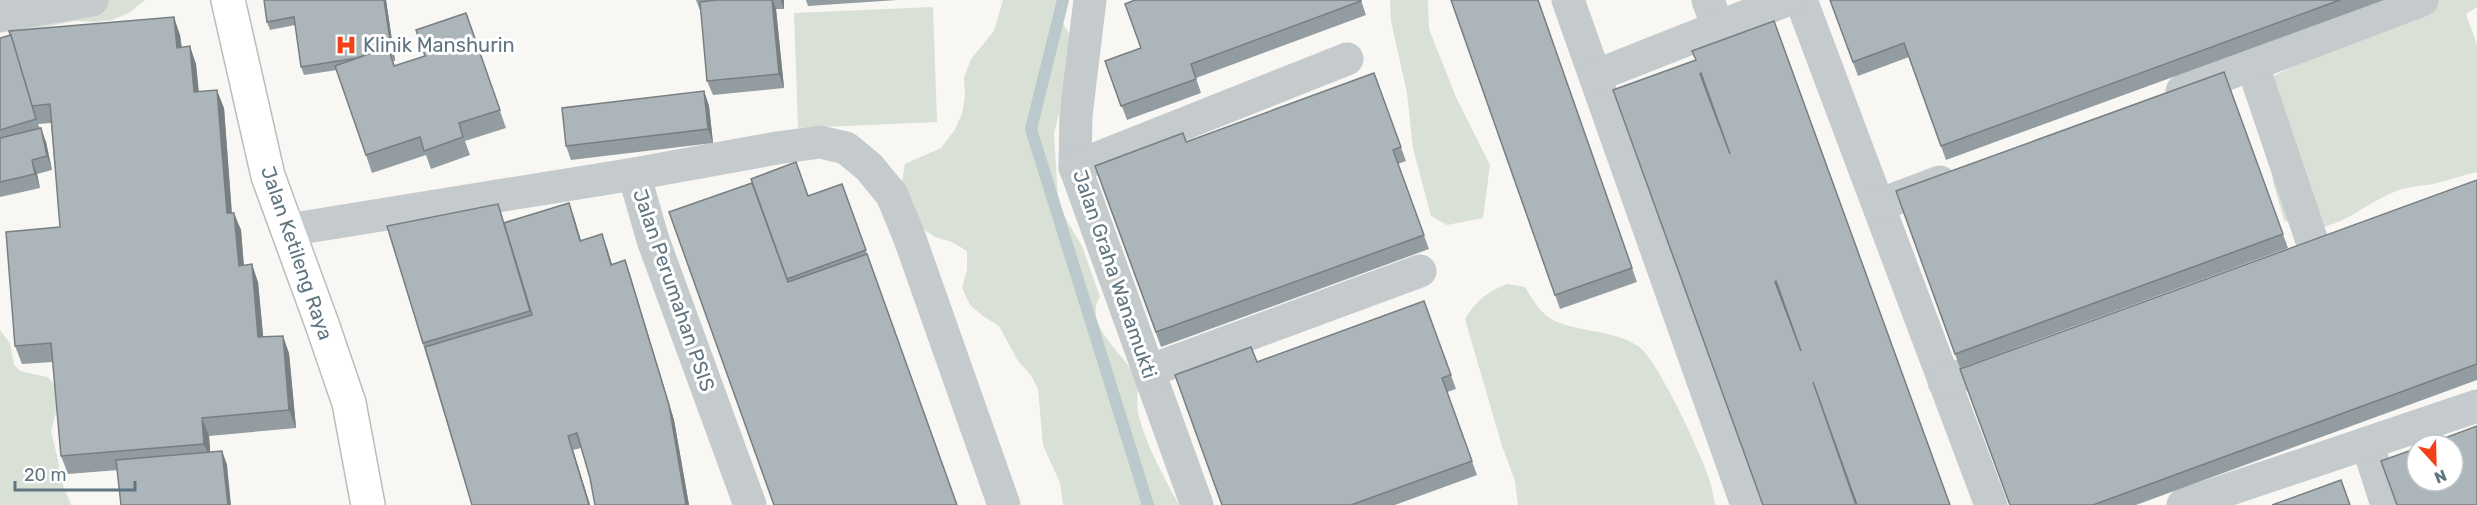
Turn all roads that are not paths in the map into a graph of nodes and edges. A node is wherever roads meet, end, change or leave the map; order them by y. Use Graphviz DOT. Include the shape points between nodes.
graph roads {
  1 [pos="92,0"];
  2 [pos="228,0"];
  3 [pos="1090,0"];
  4 [pos="1568,0"];
  5 [pos="1787,0"];
  6 [pos="1800,0"];
  7 [pos="2422,0"];
  8 [pos="1713,14"];
  9 [pos="0,16"];
  10 [pos="1347,59"];
  11 [pos="2252,64"];
  12 [pos="1595,76"];
  13 [pos="2153,101"];
  14 [pos="1075,167"];
  15 [pos="1967,172"];
  16 [pos="634,174"];
  17 [pos="1879,205"];
  18 [pos="288,230"];
  19 [pos="2346,231"];
  20 [pos="2313,244"];
  21 [pos="2280,256"];
  22 [pos="1420,271"];
  23 [pos="2033,349"];
  24 [pos="1149,371"];
  25 [pos="1944,382"];
  26 [pos="2477,406"];
  27 [pos="2367,443"];
  28 [pos="368,505"];
  29 [pos="750,505"];
  30 [pos="1004,505"];
  31 [pos="1197,505"];
  32 [pos="1747,505"];
  33 [pos="1991,505"];
  34 [pos="2183,505"];
  35 [pos="2387,505"];
  1 -- 9 [label="street"];
  2 -- 18 [label="main road, Jalan Ketileng Raya" via="268,176"];
  3 -- 14 [label="street, Jalan Graha Wanamukti" via="1076,115"];
  4 -- 12 [label="street"];
  5 -- 8 [label="street"];
  6 -- 17 [label="street"];
  7 -- 11 [label="street"];
  8 -- 12 [label="street"];
  10 -- 14 [label="street"];
  11 -- 13 [label="street"];
  11 -- 20 [label="street"];
  12 -- 32 [label="street"];
  14 -- 24 [label="street, Jalan Graha Wanamukti"];
  15 -- 17 [label="street"];
  16 -- 18 [label="street"];
  16 -- 29 [label="street, Jalan Perumahan PSIS" via="653,240"];
  16 -- 30 [label="street, Jalan Perumahan PSIS" via="820,142 846,148 869,167 892,195 910,239"];
  17 -- 25 [label="street"];
  18 -- 28 [label="main road, Jalan Ketileng Raya" via="349,403"];
  19 -- 20 [label="street"];
  20 -- 21 [label="street"];
  22 -- 24 [label="street"];
  23 -- 25 [label="street"];
  24 -- 31 [label="street, Jalan Graha Wanamukti"];
  25 -- 33 [label="street"];
  26 -- 27 [label="street"];
  27 -- 34 [label="street"];
  27 -- 35 [label="street"];
}
